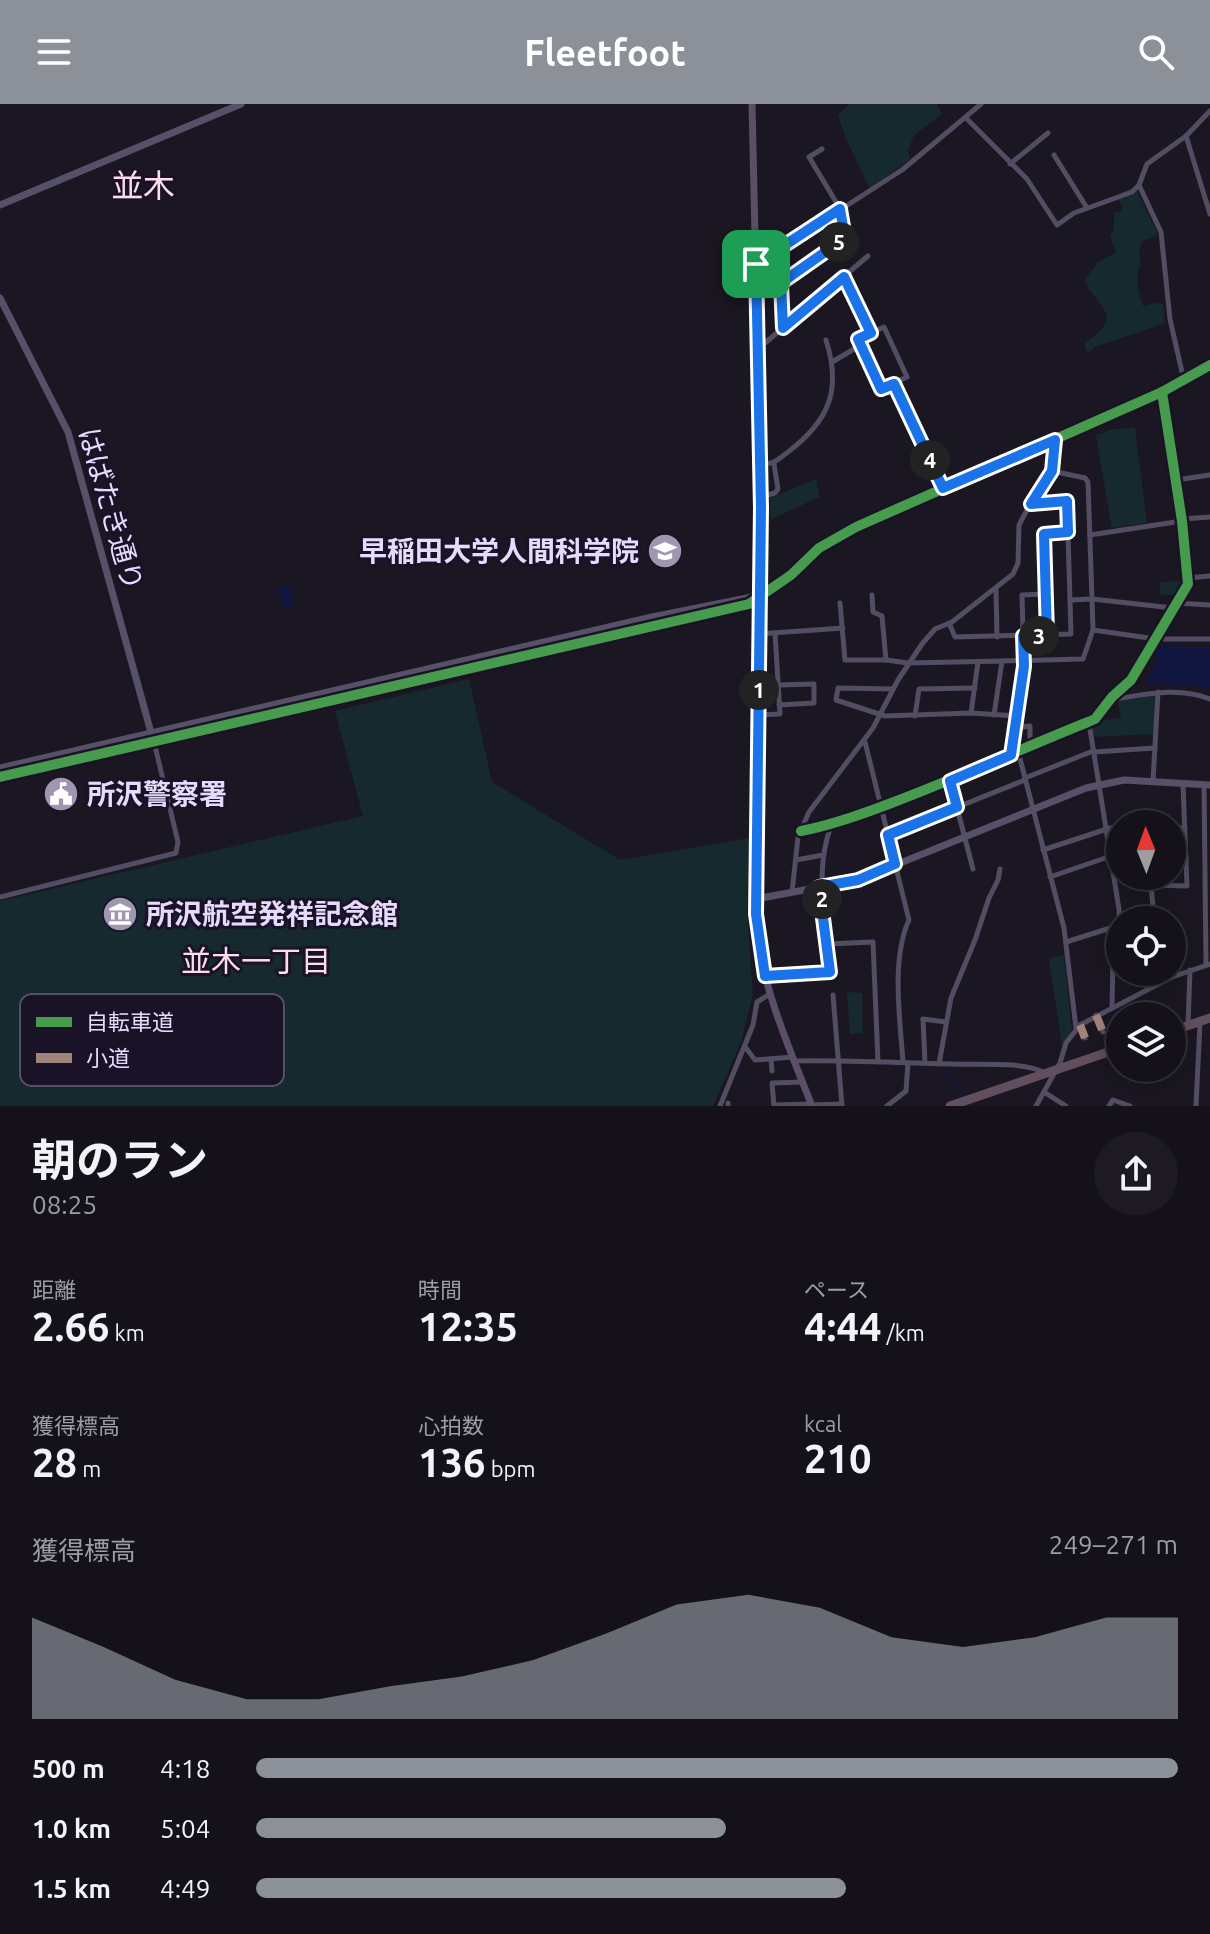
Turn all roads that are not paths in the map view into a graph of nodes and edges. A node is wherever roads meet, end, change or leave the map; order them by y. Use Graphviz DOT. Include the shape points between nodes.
graph roads {
  1 [pos="241,104"];
  2 [pos="752,104"];
  3 [pos="981,104"];
  4 [pos="1210,111"];
  5 [pos="966,118"];
  6 [pos="1048,133"];
  7 [pos="1186,136"];
  8 [pos="822,149"];
  9 [pos="1054,155"];
  10 [pos="1010,164"];
  11 [pos="1139,185"];
  12 [pos="0,205"];
  13 [pos="1087,208"];
  14 [pos="840,209"];
  15 [pos="1210,214"];
  16 [pos="868,256"];
  17 [pos="756,264"];
  18 [pos="844,277"];
  19 [pos="0,298"];
  20 [pos="783,328"];
  21 [pos="871,333"];
  22 [pos="826,340"];
  23 [pos="759,345"];
  24 [pos="861,345"];
  25 [pos="832,362"];
  26 [pos="1210,365"];
  27 [pos="1184,382"];
  28 [pos="894,384"];
  29 [pos="1162,392"];
  30 [pos="1055,440"];
  31 [pos="761,464"];
  32 [pos="774,464"];
  33 [pos="1052,471"];
  34 [pos="1210,475"];
  35 [pos="1176,480"];
  36 [pos="943,488"];
  37 [pos="761,497"];
  38 [pos="1031,504"];
  39 [pos="1210,517"];
  40 [pos="1182,520"];
  41 [pos="1068,532"];
  42 [pos="1090,535"];
  43 [pos="1210,576"];
  44 [pos="1188,578"];
  45 [pos="996,589"];
  46 [pos="1045,594"];
  47 [pos="872,595"];
  48 [pos="759,596"];
  49 [pos="1092,599"];
  50 [pos="1070,600"];
  51 [pos="840,603"];
  52 [pos="1175,605"];
  53 [pos="1210,605"];
  54 [pos="949,623"];
  55 [pos="843,628"];
  56 [pos="1093,630"];
  57 [pos="775,633"];
  58 [pos="759,634"];
  59 [pos="1047,635"];
  60 [pos="1023,636"];
  61 [pos="997,637"];
  62 [pos="1156,639"];
  63 [pos="1210,639"];
  64 [pos="886,660"];
  65 [pos="1002,661"];
  66 [pos="1024,661"];
  67 [pos="978,662"];
  68 [pos="908,663"];
  69 [pos="778,685"];
  70 [pos="975,688"];
  71 [pos="893,689"];
  72 [pos="1158,692"];
  73 [pos="1210,699"];
  74 [pos="1109,700"];
  75 [pos="779,705"];
  76 [pos="971,713"];
  77 [pos="759,715"];
  78 [pos="880,715"];
  79 [pos="994,715"];
  80 [pos="915,716"];
  81 [pos="1017,716"];
  82 [pos="1089,722"];
  83 [pos="1015,728"];
  84 [pos="151,732"];
  85 [pos="865,741"];
  86 [pos="154,742"];
  87 [pos="1030,744"];
  88 [pos="1155,748"];
  89 [pos="1018,751"];
  90 [pos="1093,751"];
  91 [pos="1011,755"];
  92 [pos="0,768"];
  93 [pos="0,777"];
  94 [pos="1025,779"];
  95 [pos="950,781"];
  96 [pos="1153,781"];
  97 [pos="1183,783"];
  98 [pos="1099,784"];
  99 [pos="1207,784"];
  100 [pos="881,807"];
  101 [pos="957,807"];
  102 [pos="1032,809"];
  103 [pos="1184,810"];
  104 [pos="1106,822"];
  105 [pos="831,826"];
  106 [pos="1106,828"];
  107 [pos="1207,830"];
  108 [pos="801,831"];
  109 [pos="888,835"];
  110 [pos="964,837"];
  111 [pos="1043,850"];
  112 [pos="823,855"];
  113 [pos="1186,857"];
  114 [pos="1106,858"];
  115 [pos="796,860"];
  116 [pos="895,864"];
  117 [pos="973,869"];
  118 [pos="1000,869"];
  119 [pos="1050,877"];
  120 [pos="1186,886"];
  121 [pos="819,887"];
  122 [pos="792,892"];
  123 [pos="0,897"];
  124 [pos="756,899"];
  125 [pos="1106,929"];
  126 [pos="1066,942"];
  127 [pos="828,944"];
  128 [pos="1208,964"];
  129 [pos="1190,970"];
  130 [pos="1186,971"];
  131 [pos="765,976"];
  132 [pos="1150,986"];
  133 [pos="770,994"];
  134 [pos="833,995"];
  135 [pos="1120,1002"];
  136 [pos="1106,1009"];
  137 [pos="1096,1015"];
  138 [pos="1205,1020"];
  139 [pos="946,1022"];
  140 [pos="1188,1025"];
  141 [pos="1078,1027"];
  142 [pos="1103,1032"];
  143 [pos="1085,1038"];
  144 [pos="745,1047"];
  145 [pos="1106,1053"];
  146 [pos="771,1059"];
  147 [pos="794,1059"];
  148 [pos="838,1060"];
  149 [pos="878,1062"];
  150 [pos="905,1062"];
  151 [pos="925,1063"];
  152 [pos="939,1064"];
  153 [pos="1057,1069"];
  154 [pos="772,1071"];
  155 [pos="1045,1073"];
  156 [pos="803,1082"];
  157 [pos="1044,1092"];
  158 [pos="796,1105"];
  159 [pos="812,1105"];
  160 [pos="842,1105"];
  161 [pos="720,1106"];
  162 [pos="774,1106"];
  163 [pos="887,1106"];
  164 [pos="950,1106"];
  165 [pos="1036,1106"];
  166 [pos="1066,1106"];
  167 [pos="1109,1106"];
  168 [pos="1130,1106"];
  169 [pos="1196,1106"];
  1 -- 12 [label="street"];
  2 -- 17 [label="main road"];
  3 -- 5 [label="street"];
  4 -- 7 [label="street"];
  5 -- 10 [label="street"];
  5 -- 14 [label="street" via="902,170"];
  6 -- 10 [label="street"];
  7 -- 11 [label="street" via="1147,164"];
  7 -- 15 [label="street"];
  8 -- 14 [label="street" via="809,157"];
  9 -- 13 [label="street"];
  10 -- 13 [label="street" via="1027,179 1057,225"];
  11 -- 13 [label="street" via="1123,197"];
  11 -- 27 [label="street" via="1161,232 1170,319"];
  14 -- 17 [label="street"];
  14 -- 20 [label="street" via="845,238 781,283"];
  16 -- 18 [label="street"];
  17 -- 23 [label="main road"];
  18 -- 20 [label="street"];
  18 -- 21 [label="street"];
  19 -- 84 [label="street, はばたき通り" via="72,442"];
  20 -- 23 [label="street"];
  21 -- 24 [label="street" via="858,339"];
  21 -- 28 [label="street" via="884,327 907,377"];
  22 -- 25 [label="street"];
  23 -- 31 [label="main road"];
  24 -- 25 [label="street"];
  24 -- 28 [label="street" via="881,389"];
  25 -- 32 [label="street" via="831,395 821,421"];
  26 -- 27 [label="street"];
  27 -- 29 [label="street"];
  28 -- 36 [label="street"];
  29 -- 30 [label="street"];
  29 -- 35 [label="street"];
  30 -- 33 [label="street"];
  30 -- 36 [label="street"];
  31 -- 32 [label="street"];
  31 -- 37 [label="main road"];
  32 -- 37 [label="street" via="778,489"];
  33 -- 38 [label="street"];
  33 -- 42 [label="street" via="1087,480"];
  34 -- 35 [label="street"];
  35 -- 40 [label="street"];
  36 -- 48 [label="street" via="831,540"];
  37 -- 48 [label="main road"];
  38 -- 41 [label="street" via="1067,501"];
  38 -- 45 [label="street" via="1018,529 1016,569"];
  39 -- 40 [label="street"];
  40 -- 42 [label="street"];
  40 -- 44 [label="street"];
  41 -- 46 [label="street" via="1044,534"];
  41 -- 50 [label="street"];
  42 -- 49 [label="street"];
  43 -- 44 [label="street"];
  44 -- 52 [label="street"];
  45 -- 54 [label="street"];
  45 -- 61 [label="street"];
  46 -- 59 [label="street"];
  46 -- 60 [label="street" via="1022,595"];
  47 -- 64 [label="street" via="873,612 882,616"];
  48 -- 58 [label="main road"];
  48 -- 84 [label="street"];
  48 -- 86 [label="street" via="749,604"];
  49 -- 50 [label="street"];
  49 -- 52 [label="street"];
  49 -- 56 [label="street"];
  50 -- 59 [label="street" via="1071,634"];
  51 -- 55 [label="street"];
  52 -- 53 [label="street"];
  52 -- 62 [label="street"];
  54 -- 61 [label="street" via="955,637"];
  54 -- 68 [label="street" via="930,633"];
  55 -- 57 [label="street"];
  55 -- 64 [label="street" via="845,660"];
  56 -- 62 [label="street"];
  56 -- 66 [label="street" via="1083,659"];
  57 -- 58 [label="street"];
  57 -- 69 [label="street"];
  58 -- 77 [label="main road"];
  59 -- 60 [label="street"];
  60 -- 61 [label="street"];
  60 -- 66 [label="street"];
  62 -- 63 [label="street"];
  62 -- 74 [label="street" via="1131,680"];
  64 -- 68 [label="street"];
  65 -- 66 [label="street"];
  65 -- 67 [label="street"];
  65 -- 79 [label="street"];
  66 -- 81 [label="street"];
  67 -- 68 [label="street"];
  67 -- 70 [label="street"];
  68 -- 71 [label="street"];
  69 -- 75 [label="street"];
  69 -- 75 [label="street" via="814,684 814,703"];
  70 -- 76 [label="street"];
  70 -- 80 [label="street" via="919,689"];
  71 -- 78 [label="street"];
  71 -- 78 [label="street" via="838,688 836,700"];
  72 -- 73 [label="street"];
  72 -- 74 [label="street"];
  72 -- 88 [label="street"];
  74 -- 82 [label="street"];
  75 -- 77 [label="street" via="780,714"];
  76 -- 79 [label="street"];
  76 -- 80 [label="street"];
  77 -- 124 [label="main road"];
  78 -- 80 [label="street"];
  78 -- 85 [label="street"];
  79 -- 81 [label="street"];
  81 -- 83 [label="street"];
  82 -- 87 [label="street"];
  82 -- 90 [label="street"];
  83 -- 87 [label="street" via="1030,726"];
  83 -- 91 [label="street"];
  84 -- 86 [label="street, はばたき通り"];
  84 -- 92 [label="street"];
  85 -- 100 [label="street"];
  85 -- 108 [label="street" via="811,809"];
  86 -- 93 [label="street"];
  86 -- 123 [label="street" via="177,837 176,853"];
  87 -- 89 [label="street"];
  88 -- 90 [label="street"];
  88 -- 96 [label="street"];
  89 -- 91 [label="street"];
  89 -- 94 [label="street"];
  90 -- 94 [label="street"];
  90 -- 98 [label="street"];
  91 -- 95 [label="street"];
  94 -- 101 [label="street"];
  94 -- 102 [label="street"];
  95 -- 100 [label="street"];
  95 -- 101 [label="street"];
  96 -- 97 [label="street"];
  96 -- 98 [label="street"];
  97 -- 99 [label="street"];
  97 -- 103 [label="street"];
  98 -- 102 [label="street"];
  98 -- 104 [label="street"];
  99 -- 107 [label="street"];
  100 -- 105 [label="street"];
  100 -- 109 [label="street"];
  101 -- 109 [label="street"];
  101 -- 110 [label="street"];
  102 -- 110 [label="street"];
  102 -- 111 [label="street"];
  105 -- 108 [label="street"];
  105 -- 112 [label="street"];
  106 -- 111 [label="street"];
  107 -- 128 [label="street"];
  108 -- 115 [label="street"];
  109 -- 116 [label="street"];
  110 -- 116 [label="street"];
  110 -- 117 [label="street"];
  111 -- 119 [label="street"];
  112 -- 115 [label="street"];
  112 -- 121 [label="street"];
  113 -- 120 [label="street"];
  114 -- 119 [label="street"];
  115 -- 122 [label="street"];
  116 -- 121 [label="street" via="858,880"];
  116 -- 150 [label="street" via="909,920 900,950"];
  118 -- 139 [label="street"];
  119 -- 126 [label="street"];
  121 -- 122 [label="street"];
  121 -- 127 [label="street"];
  122 -- 124 [label="street"];
  124 -- 131 [label="main road"];
  125 -- 126 [label="street"];
  126 -- 141 [label="street"];
  127 -- 131 [label="street" via="830,972"];
  127 -- 149 [label="street" via="873,942"];
  128 -- 129 [label="street"];
  129 -- 130 [label="street"];
  129 -- 140 [label="street"];
  131 -- 133 [label="main road"];
  132 -- 135 [label="street"];
  133 -- 144 [label="street" via="757,1002"];
  133 -- 147 [label="main road"];
  134 -- 148 [label="street"];
  136 -- 137 [label="street"];
  137 -- 141 [label="street"];
  137 -- 142 [label="street"];
  138 -- 140 [label="highway"];
  138 -- 169 [label="street"];
  139 -- 151 [label="street" via="923,1019"];
  139 -- 152 [label="street"];
  141 -- 143 [label="street"];
  141 -- 153 [label="street"];
  144 -- 146 [label="street" via="755,1060"];
  144 -- 161 [label="street"];
  145 -- 153 [label="highway"];
  146 -- 147 [label="street"];
  146 -- 154 [label="street"];
  147 -- 148 [label="street"];
  147 -- 156 [label="main road"];
  148 -- 149 [label="street"];
  148 -- 160 [label="street"];
  149 -- 150 [label="street"];
  150 -- 151 [label="street"];
  150 -- 163 [label="street" via="906,1091"];
  151 -- 152 [label="street"];
  152 -- 155 [label="street" via="1037,1068"];
  153 -- 155 [label="highway"];
  153 -- 157 [label="street"];
  155 -- 164 [label="highway"];
  156 -- 159 [label="main road"];
  156 -- 162 [label="street" via="772,1083"];
  157 -- 165 [label="street"];
  157 -- 166 [label="street"];
  158 -- 159 [label="street"];
  158 -- 162 [label="street"];
  159 -- 160 [label="street"];
  167 -- 168 [label="street" via="1113,1100"];
}
